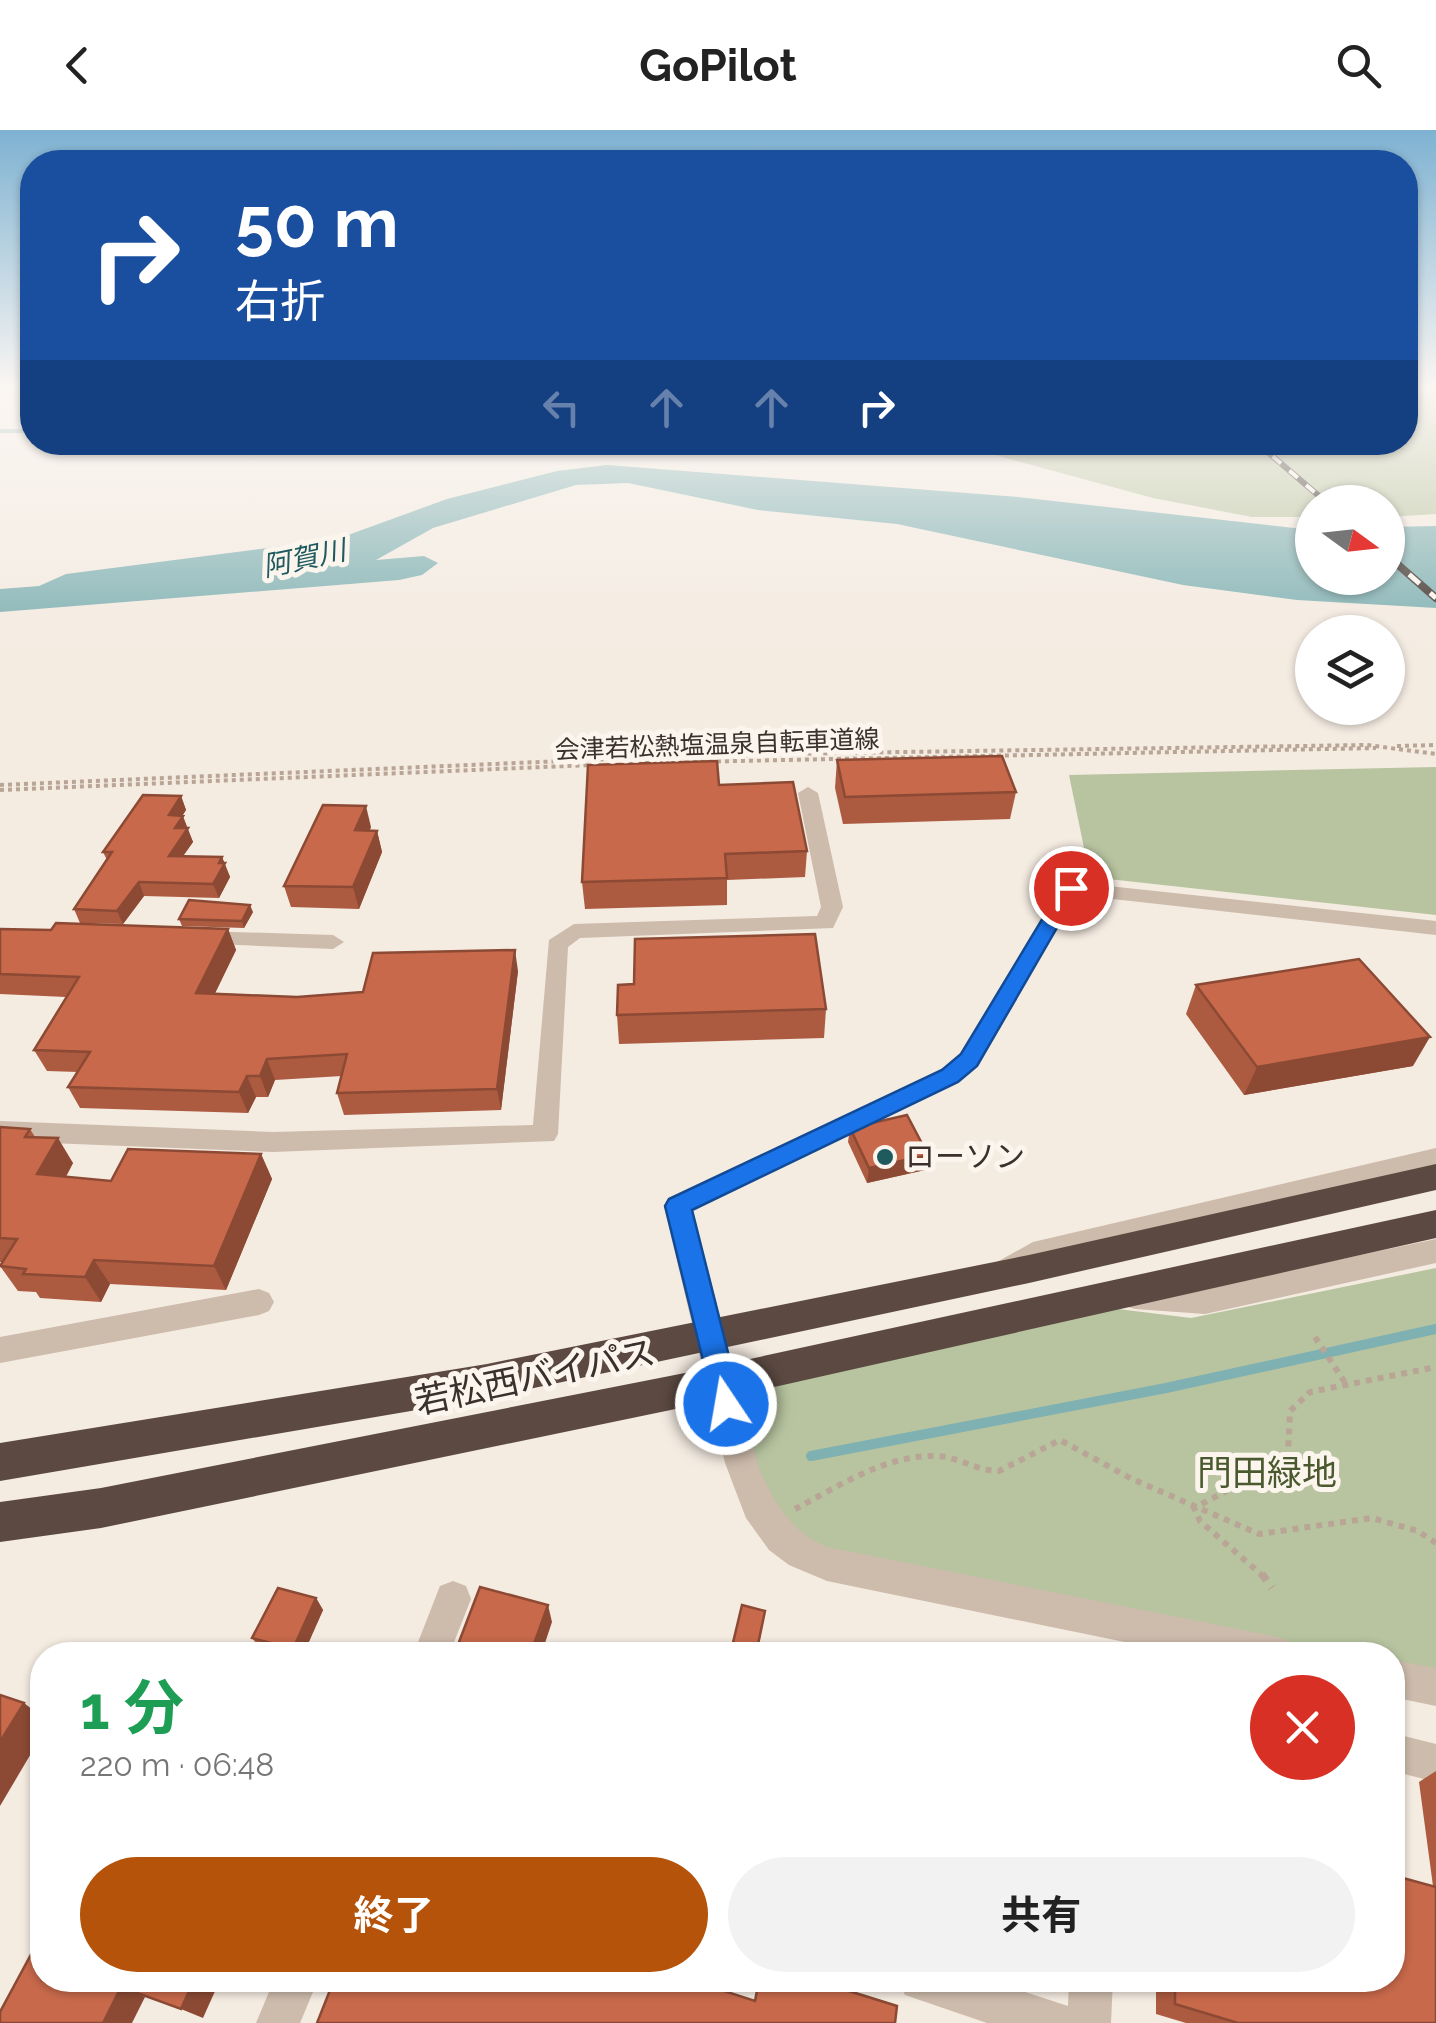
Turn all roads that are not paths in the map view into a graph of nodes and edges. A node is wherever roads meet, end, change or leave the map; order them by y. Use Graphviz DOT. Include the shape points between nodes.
graph roads {
  1 [pos="808,793"];
  2 [pos="1436,928"];
  3 [pos="176,937"];
  4 [pos="333,942"];
  5 [pos="0,1131"];
  6 [pos="1436,1158"];
  7 [pos="1436,1177"];
  8 [pos="1436,1224"];
  9 [pos="1436,1252"];
  10 [pos="1001,1274"];
  11 [pos="1120,1296"];
  12 [pos="259,1302"];
  13 [pos="712,1336"];
  14 [pos="0,1350"];
  15 [pos="721,1382"];
  16 [pos="0,1462"];
  17 [pos="0,1522"];
  18 [pos="453,1599"];
  19 [pos="435,1642"];
  20 [pos="1214,1642"];
  21 [pos="1405,1681"];
  22 [pos="1436,1687"];
  23 [pos="1405,1755"];
  24 [pos="1436,1763"];
  25 [pos="291,1992"];
  26 [pos="958,1992"];
  27 [pos="1090,1992"];
  28 [pos="278,2023"];
  29 [pos="1055,2023"];
  30 [pos="1089,2023"];
  1 -- 5 [label="street" via="832,908 825,923 574,930 557,945 545,1134 272,1142"];
  2 -- 13 [label="street" via="1071,888 969,1060 950,1076 678,1206"];
  3 -- 4 [label="street"];
  6 -- 10 [label="street" via="1033,1254"];
  7 -- 10 [label="highway, 若松西バイパス"];
  8 -- 11 [label="highway, 若松西バイパス"];
  9 -- 11 [label="street" via="1204,1302"];
  10 -- 13 [label="highway, 若松西バイパス"];
  11 -- 15 [label="highway, 若松西バイパス"];
  12 -- 14 [label="street"];
  13 -- 15 [label="street"];
  13 -- 16 [label="highway, 若松西バイパス" via="487,1382"];
  15 -- 17 [label="highway, 若松西バイパス" via="101,1508"];
  15 -- 20 [label="street" via="740,1463 768,1523 801,1553 827,1564"];
  18 -- 19 [label="street"];
  21 -- 22 [label="street"];
  23 -- 24 [label="street"];
  25 -- 28 [label="street"];
  26 -- 29 [label="street"];
  27 -- 30 [label="street"];
}
